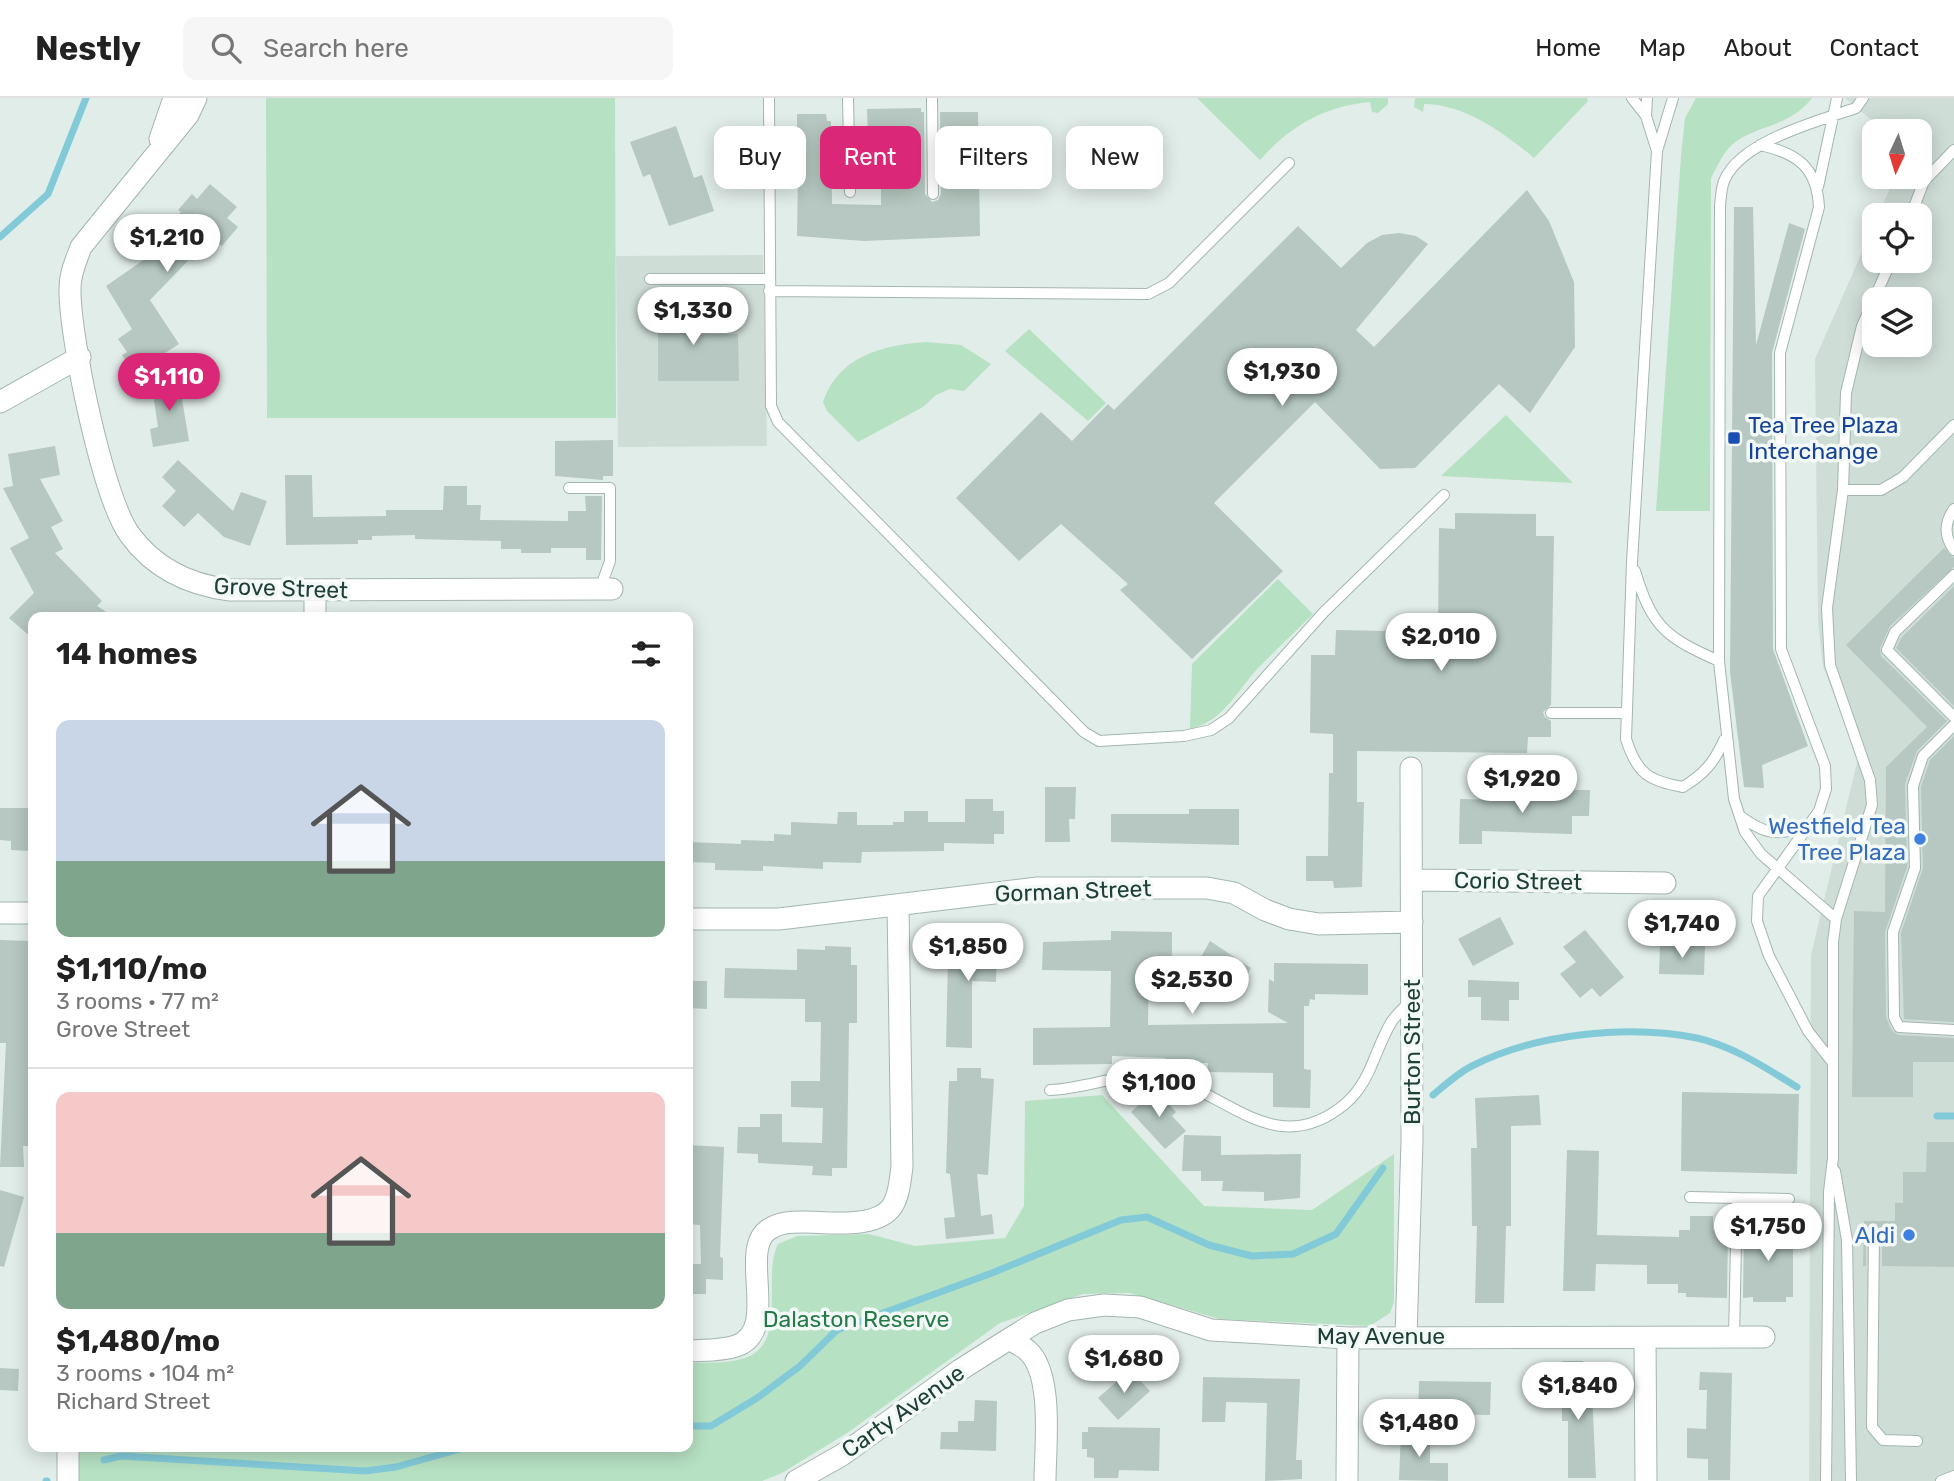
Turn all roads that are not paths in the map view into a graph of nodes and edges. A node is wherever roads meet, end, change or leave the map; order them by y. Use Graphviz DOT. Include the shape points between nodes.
graph roads {
  1 [pos="174,98"];
  2 [pos="196,98"];
  3 [pos="769,98"];
  4 [pos="848,98"];
  5 [pos="932,98"];
  6 [pos="1632,98"];
  7 [pos="1647,98"];
  8 [pos="1837,98"];
  9 [pos="1863,98"];
  10 [pos="1670,100"];
  11 [pos="1646,116"];
  12 [pos="1831,116"];
  13 [pos="1760,145"];
  14 [pos="1954,150"];
  15 [pos="1657,152"];
  16 [pos="153,157"];
  17 [pos="1289,163"];
  18 [pos="1818,187"];
  19 [pos="850,192"];
  20 [pos="933,194"];
  21 [pos="1916,203"];
  22 [pos="1886,273"];
  23 [pos="650,279"];
  24 [pos="769,285"];
  25 [pos="79,358"];
  26 [pos="0,402"];
  27 [pos="1954,425"];
  28 [pos="569,488"];
  29 [pos="1843,490"];
  30 [pos="1444,495"];
  31 [pos="1954,509"];
  32 [pos="1954,550"];
  33 [pos="1632,562"];
  34 [pos="1954,575"];
  35 [pos="606,589"];
  36 [pos="315,591"];
  37 [pos="315,612"];
  38 [pos="1719,661"];
  39 [pos="1551,713"];
  40 [pos="1626,713"];
  41 [pos="1954,717"];
  42 [pos="1954,725"];
  43 [pos="1726,738"];
  44 [pos="1411,768"];
  45 [pos="1740,816"];
  46 [pos="1806,826"];
  47 [pos="1777,869"];
  48 [pos="1413,880"];
  49 [pos="1665,883"];
  50 [pos="898,905"];
  51 [pos="0,913"];
  52 [pos="28,913"];
  53 [pos="693,919"];
  54 [pos="1836,919"];
  55 [pos="1412,922"];
  56 [pos="1412,999"];
  57 [pos="1954,1030"];
  58 [pos="1833,1063"];
  59 [pos="1050,1090"];
  60 [pos="1833,1158"];
  61 [pos="1690,1197"];
  62 [pos="1737,1198"];
  63 [pos="1789,1199"];
  64 [pos="1874,1234"];
  65 [pos="1734,1336"];
  66 [pos="1764,1336"];
  67 [pos="1406,1337"];
  68 [pos="1348,1338"];
  69 [pos="1645,1338"];
  70 [pos="1009,1339"];
  71 [pos="693,1350"];
  72 [pos="1917,1441"];
  73 [pos="68,1452"];
  74 [pos="1954,1476"];
  75 [pos="68,1481"];
  76 [pos="796,1481"];
  77 [pos="1045,1481"];
  78 [pos="1347,1481"];
  79 [pos="1646,1481"];
  80 [pos="1826,1481"];
  81 [pos="1851,1481"];
  82 [pos="1941,1481"];
  1 -- 16 [label="street, Grove Street"];
  2 -- 16 [label="street, Grove Street" via="188,115"];
  3 -- 24 [label="lane"];
  4 -- 19 [label="lane"];
  5 -- 20 [label="lane"];
  6 -- 11 [label="lane"];
  7 -- 11 [label="lane"];
  8 -- 12 [label="lane"];
  9 -- 12 [label="lane" via="1856,108"];
  10 -- 15 [label="lane"];
  11 -- 15 [label="lane"];
  12 -- 13 [label="lane"];
  12 -- 18 [label="lane"];
  13 -- 18 [label="lane" via="1783,150 1804,164"];
  13 -- 38 [label="lane" via="1740,158 1724,180 1720,206"];
  14 -- 21 [label="lane" via="1924,181"];
  15 -- 33 [label="lane"];
  16 -- 25 [label="street, Grove Street" via="90,234 73,267 71,309"];
  17 -- 24 [label="lane" via="1169,283 1148,294"];
  18 -- 46 [label="lane" via="1819,207 1780,353 1781,649 1825,766 1826,789 1819,811"];
  22 -- 29 [label="lane" via="1862,326 1846,393"];
  23 -- 24 [label="lane"];
  24 -- 30 [label="lane" via="771,406 778,422 1076,724 1099,741 1184,736 1211,730 1229,718 1324,612"];
  25 -- 26 [label="street"];
  25 -- 36 [label="street, Grove Street" via="111,500 144,551 176,574 209,586"];
  27 -- 29 [label="lane" via="1892,484 1881,490"];
  28 -- 35 [label="lane" via="610,488"];
  29 -- 54 [label="lane" via="1827,608 1830,665 1870,780 1871,805"];
  31 -- 32 [label="lane" via="1946,528"];
  33 -- 38 [label="lane" via="1642,596 1660,628 1684,646"];
  33 -- 40 [label="lane"];
  34 -- 41 [label="lane" via="1895,632 1887,649"];
  35 -- 36 [label="street, Grove Street"];
  36 -- 37 [label="street"];
  38 -- 43 [label="lane"];
  39 -- 40 [label="lane"];
  40 -- 43 [label="lane" via="1631,756 1643,774 1659,783 1683,787 1703,775"];
  42 -- 57 [label="lane" via="1917,769 1913,786 1915,868 1894,932 1894,1017 1899,1027"];
  43 -- 45 [label="lane"];
  44 -- 48 [label="street, Burton Street"];
  45 -- 46 [label="lane" via="1757,829 1782,835"];
  45 -- 47 [label="lane" via="1745,832"];
  46 -- 47 [label="lane"];
  47 -- 54 [label="lane"];
  47 -- 58 [label="lane" via="1758,896 1757,921 1769,956 1808,1031"];
  48 -- 49 [label="street, Corio Street"];
  48 -- 55 [label="street, Burton Street"];
  50 -- 53 [label="street, Gorman Street" via="779,919"];
  50 -- 55 [label="street, Gorman Street" via="1037,888 1207,888 1234,893 1289,919 1319,924"];
  50 -- 71 [label="street" via="902,1167 894,1205 881,1217 783,1223 764,1233 759,1246 757,1320 752,1332 735,1346"];
  51 -- 52 [label="street"];
  54 -- 58 [label="lane"];
  55 -- 56 [label="street, Burton Street"];
  56 -- 59 [label="lane" via="1393,1020 1363,1086 1326,1117 1302,1124 1279,1127 1260,1123 1171,1080 1144,1075"];
  56 -- 67 [label="street, Burton Street"];
  58 -- 60 [label="lane"];
  60 -- 80 [label="lane"];
  60 -- 81 [label="lane" via="1847,1241"];
  61 -- 62 [label="lane"];
  62 -- 63 [label="lane"];
  62 -- 65 [label="lane"];
  64 -- 72 [label="lane" via="1872,1427 1883,1440"];
  65 -- 66 [label="street, May Avenue"];
  65 -- 69 [label="street, May Avenue"];
  67 -- 68 [label="street, May Avenue"];
  67 -- 69 [label="street, May Avenue"];
  68 -- 70 [label="street, May Avenue" via="1211,1330 1140,1307 1104,1305 1068,1310"];
  68 -- 78 [label="street"];
  69 -- 79 [label="street"];
  70 -- 76 [label="street, Carty Avenue" via="842,1455"];
  70 -- 77 [label="street" via="1028,1351 1043,1384"];
  73 -- 75 [label="street"];
  74 -- 82 [label="lane"];
}
